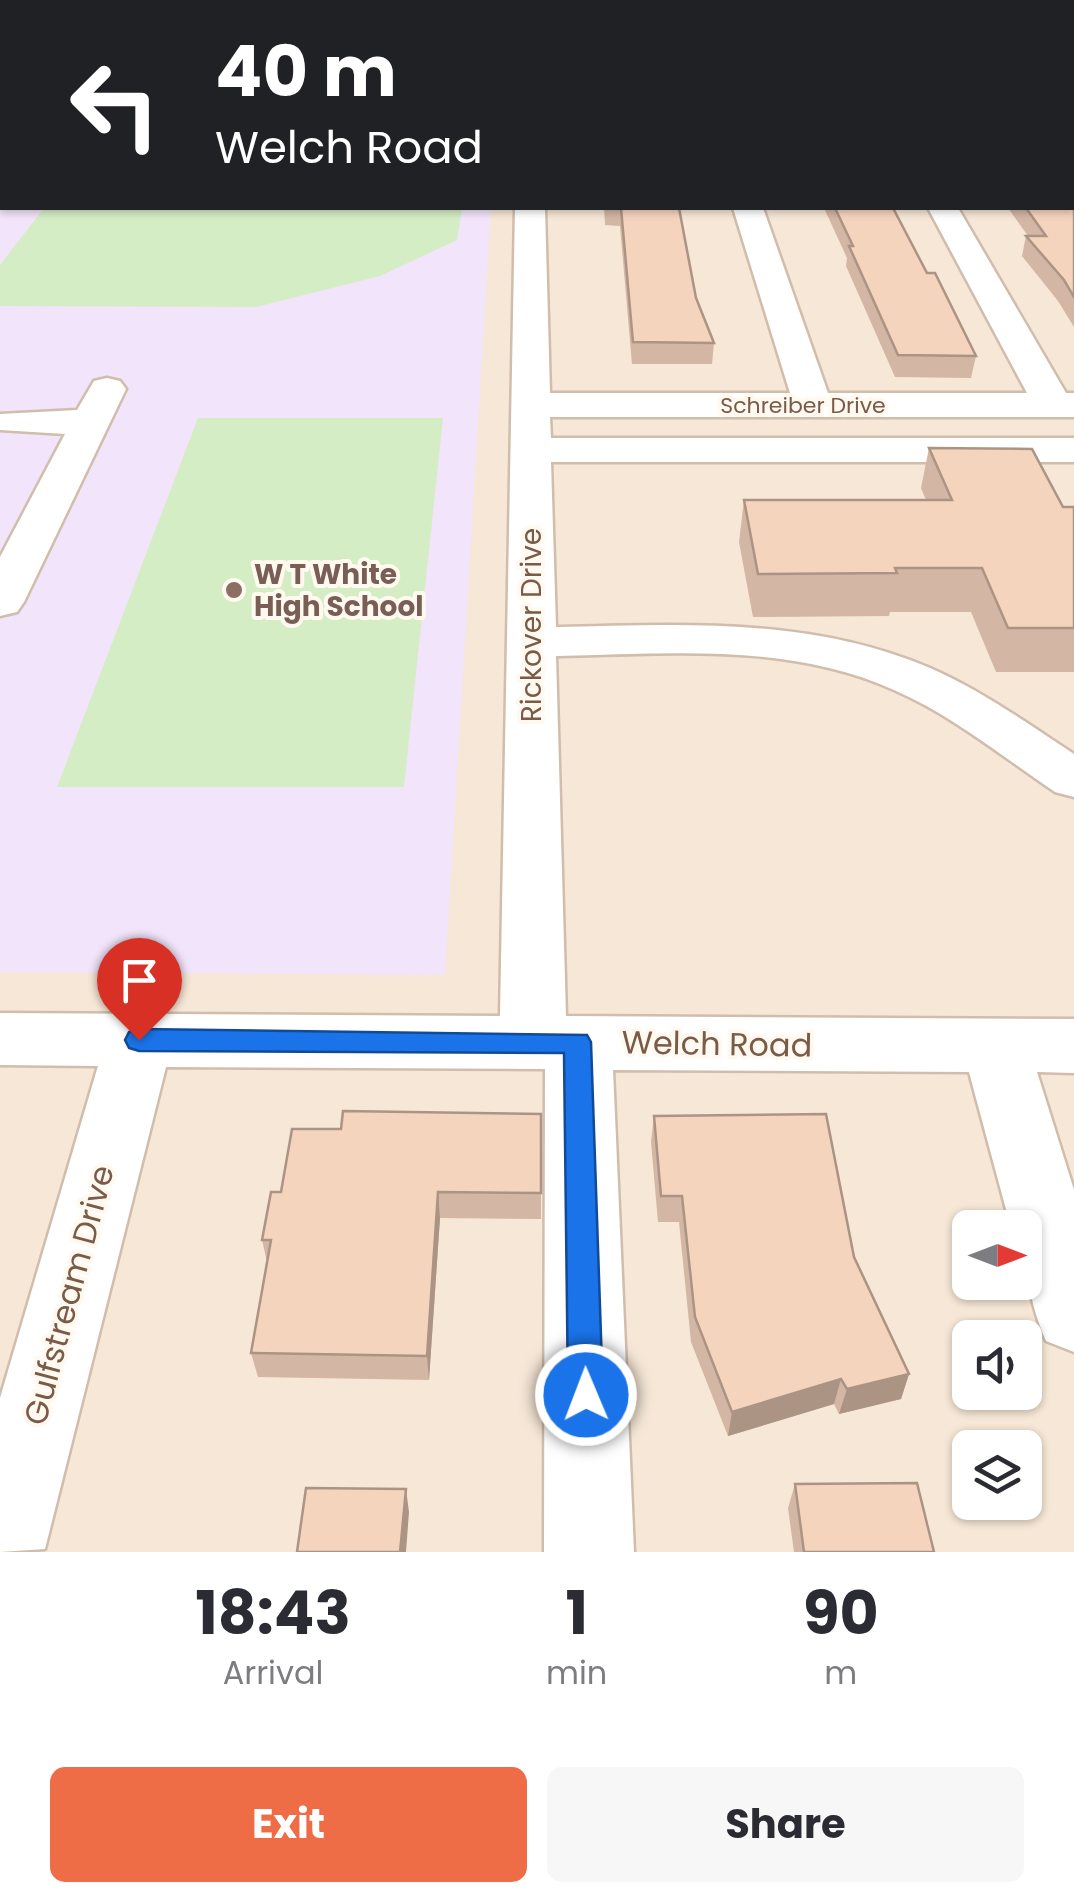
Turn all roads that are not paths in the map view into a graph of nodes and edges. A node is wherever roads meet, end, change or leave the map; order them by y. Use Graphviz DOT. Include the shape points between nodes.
graph roads {
  1 [pos="530,210"];
  2 [pos="749,210"];
  3 [pos="943,210"];
  4 [pos="813,405"];
  5 [pos="947,405"];
  6 [pos="1064,405"];
  7 [pos="14,422"];
  8 [pos="533,427"];
  9 [pos="968,450"];
  10 [pos="1074,450"];
  11 [pos="0,602"];
  12 [pos="530,642"];
  13 [pos="1074,779"];
  14 [pos="0,1039"];
  15 [pos="139,1040"];
  16 [pos="555,1042"];
  17 [pos="994,1046"];
  18 [pos="1074,1046"];
  19 [pos="1074,1315"];
  20 [pos="0,1549"];
  21 [pos="589,1552"];
  1 -- 8 [label="street, Rickover Drive"];
  2 -- 4 [label="street"];
  3 -- 6 [label="street"];
  4 -- 5 [label="street, Schreiber Drive"];
  4 -- 8 [label="street, Schreiber Drive"];
  5 -- 6 [label="street, Schreiber Drive"];
  5 -- 9 [label="street"];
  7 -- 11 [label="street" via="99,406"];
  8 -- 9 [label="street"];
  8 -- 12 [label="street, Rickover Drive"];
  9 -- 10 [label="street"];
  12 -- 13 [label="street" via="775,643 831,653 938,692"];
  12 -- 16 [label="street, Rickover Drive"];
  14 -- 15 [label="street, Welch Road"];
  15 -- 16 [label="street, Welch Road"];
  15 -- 20 [label="street, Gulfstream Drive"];
  16 -- 17 [label="street, Welch Road"];
  16 -- 21 [label="street, Rickover Drive"];
  17 -- 18 [label="street, Welch Road"];
  17 -- 19 [label="street"];
}
